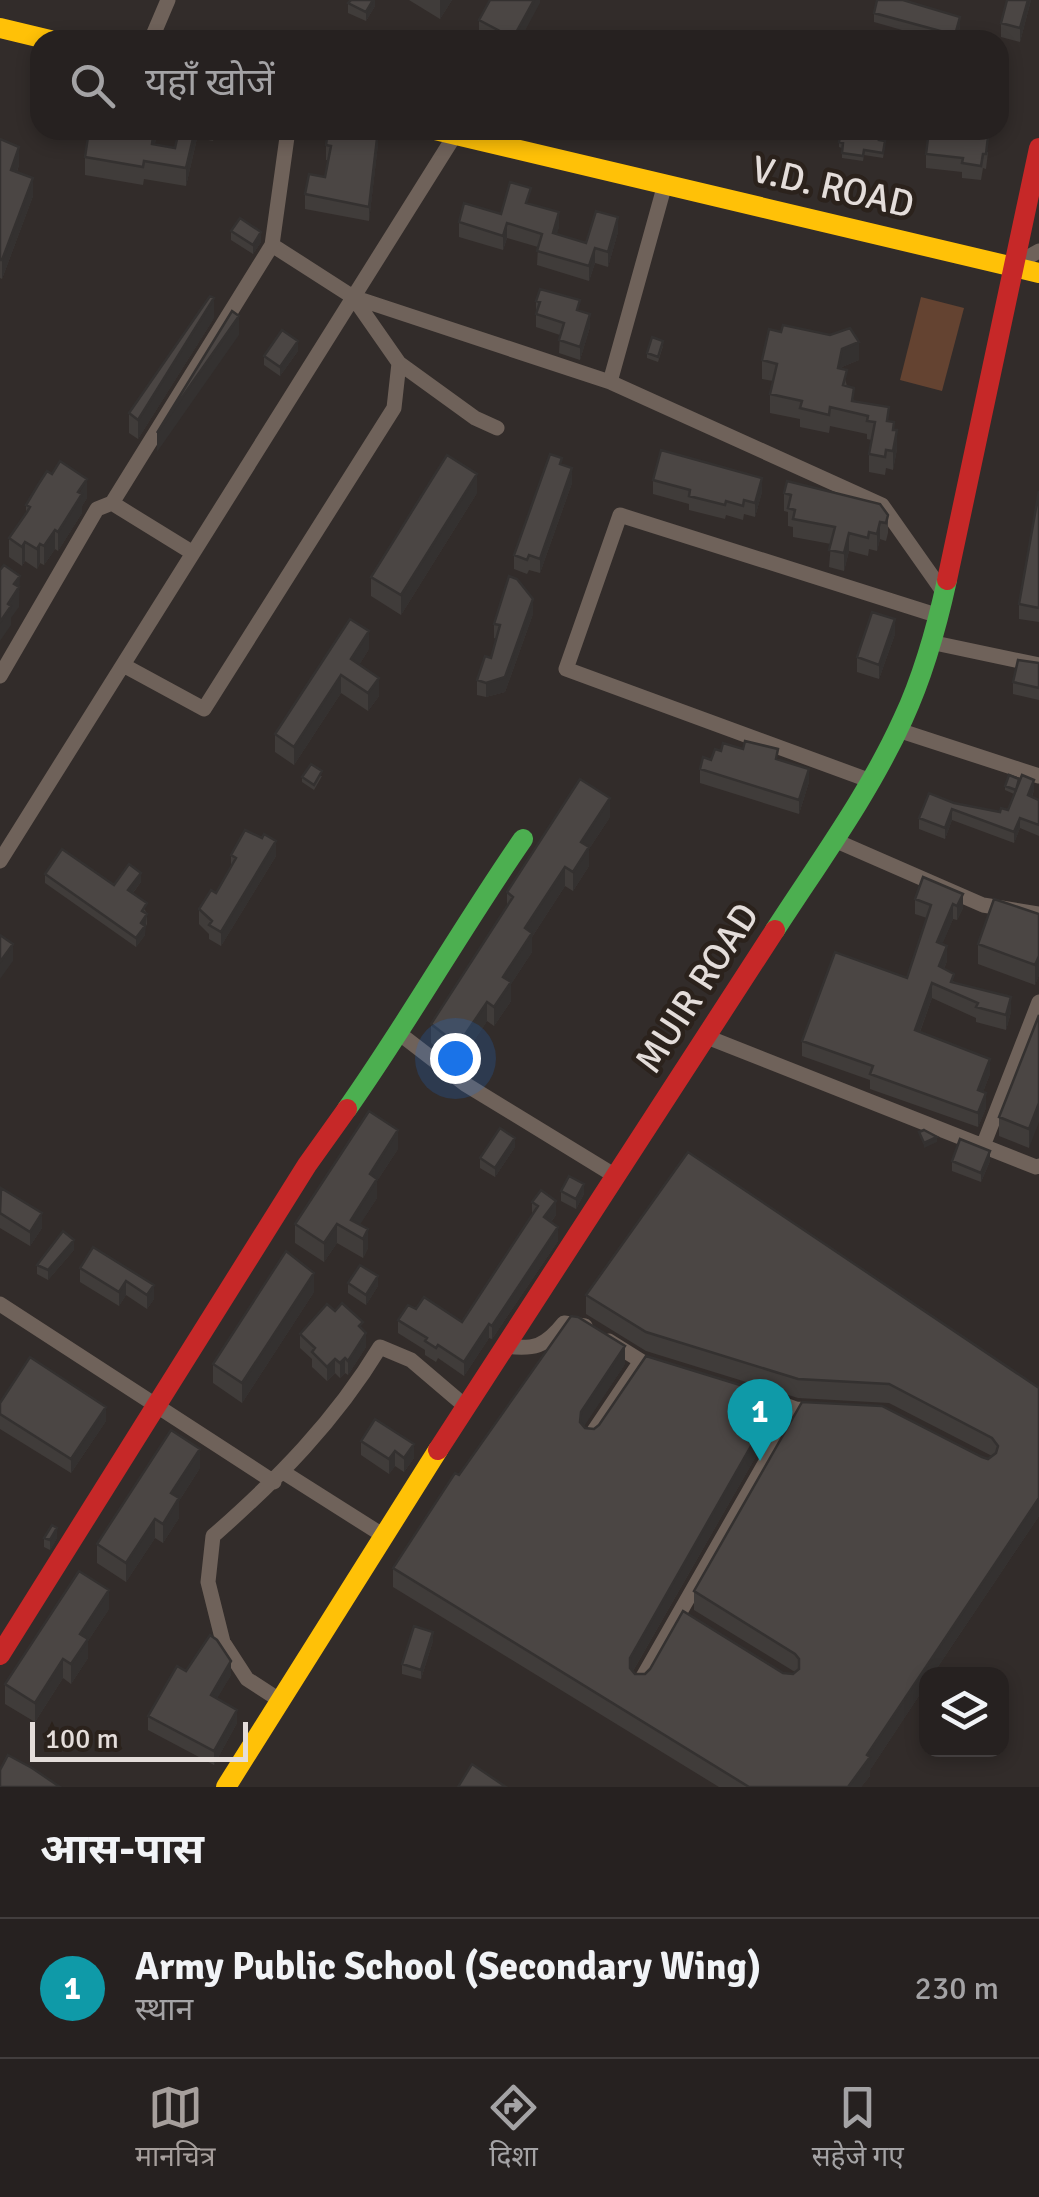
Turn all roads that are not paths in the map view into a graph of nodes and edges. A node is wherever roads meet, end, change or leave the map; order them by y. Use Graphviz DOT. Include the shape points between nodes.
graph roads {
  1 [pos="168,0"];
  2 [pos="0,28"];
  3 [pos="155,30"];
  4 [pos="30,35"];
  5 [pos="287,140"];
  6 [pos="441,140"];
  7 [pos="479,140"];
  8 [pos="1039,148"];
  9 [pos="665,184"];
  10 [pos="272,244"];
  11 [pos="1039,251"];
  12 [pos="1014,265"];
  13 [pos="1039,273"];
  14 [pos="353,298"];
  15 [pos="399,363"];
  16 [pos="610,382"];
  17 [pos="496,428"];
  18 [pos="112,503"];
  19 [pos="193,554"];
  20 [pos="944,593"];
  21 [pos="940,616"];
  22 [pos="930,642"];
  23 [pos="123,665"];
  24 [pos="1039,665"];
  25 [pos="0,676"];
  26 [pos="898,730"];
  27 [pos="1039,776"];
  28 [pos="871,782"];
  29 [pos="523,840"];
  30 [pos="834,840"];
  31 [pos="0,861"];
  32 [pos="1039,914"];
  33 [pos="1039,1002"];
  34 [pos="400,1034"];
  35 [pos="707,1037"];
  36 [pos="983,1146"];
  37 [pos="1039,1166"];
  38 [pos="618,1177"];
  39 [pos="0,1304"];
  40 [pos="504,1346"];
  41 [pos="641,1361"];
  42 [pos="660,1366"];
  43 [pos="750,1393"];
  44 [pos="158,1406"];
  45 [pos="465,1406"];
  46 [pos="796,1409"];
  47 [pos="837,1411"];
  48 [pos="590,1437"];
  49 [pos="278,1477"];
  50 [pos="384,1536"];
  51 [pos="680,1614"];
  52 [pos="695,1624"];
  53 [pos="0,1655"];
  54 [pos="640,1682"];
  55 [pos="280,1702"];
  56 [pos="226,1787"];
  1 -- 3 [label="street"];
  2 -- 4 [label="main road"];
  5 -- 10 [label="street"];
  6 -- 14 [label="street"];
  7 -- 9 [label="main road, V.D. ROAD"];
  8 -- 12 [label="main road, MUIR ROAD"];
  9 -- 12 [label="main road, V.D. ROAD"];
  9 -- 16 [label="street"];
  10 -- 14 [label="street"];
  10 -- 18 [label="street"];
  11 -- 12 [label="street"];
  12 -- 13 [label="main road, V.D. ROAD"];
  12 -- 20 [label="main road, MUIR ROAD"];
  14 -- 15 [label="street"];
  14 -- 16 [label="street"];
  14 -- 19 [label="street"];
  15 -- 17 [label="street"];
  15 -- 23 [label="street" via="394,408 204,709"];
  16 -- 20 [label="street" via="882,505"];
  18 -- 19 [label="street"];
  18 -- 25 [label="street" via="98,509"];
  19 -- 23 [label="street"];
  20 -- 21 [label="main road, MUIR ROAD"];
  21 -- 22 [label="main road, MUIR ROAD"];
  21 -- 28 [label="street" via="620,515 566,669"];
  22 -- 24 [label="street"];
  22 -- 26 [label="main road, MUIR ROAD"];
  23 -- 31 [label="street"];
  26 -- 27 [label="street"];
  26 -- 28 [label="main road, MUIR ROAD"];
  28 -- 30 [label="main road, MUIR ROAD"];
  29 -- 34 [label="main road"];
  30 -- 32 [label="street" via="984,906"];
  30 -- 35 [label="main road, MUIR ROAD"];
  33 -- 36 [label="street"];
  34 -- 38 [label="street" via="465,1084"];
  34 -- 44 [label="main road" via="307,1165"];
  35 -- 36 [label="street"];
  35 -- 38 [label="main road, MUIR ROAD"];
  36 -- 37 [label="street"];
  38 -- 40 [label="main road, MUIR ROAD"];
  39 -- 44 [label="street"];
  40 -- 41 [label="street" via="546,1344 564,1323 582,1324"];
  40 -- 45 [label="main road, MUIR ROAD"];
  41 -- 42 [label="street"];
  41 -- 48 [label="street"];
  43 -- 46 [label="street"];
  44 -- 49 [label="street"];
  44 -- 53 [label="main road"];
  45 -- 49 [label="street" via="412,1360 380,1347 336,1414"];
  45 -- 50 [label="main road, MUIR ROAD"];
  46 -- 47 [label="street"];
  46 -- 51 [label="street"];
  49 -- 50 [label="street"];
  49 -- 55 [label="street" via="213,1536 208,1582 223,1642 247,1678"];
  50 -- 55 [label="main road, MUIR ROAD"];
  51 -- 52 [label="street"];
  51 -- 54 [label="street"];
  55 -- 56 [label="main road, MUIR ROAD"];
}
